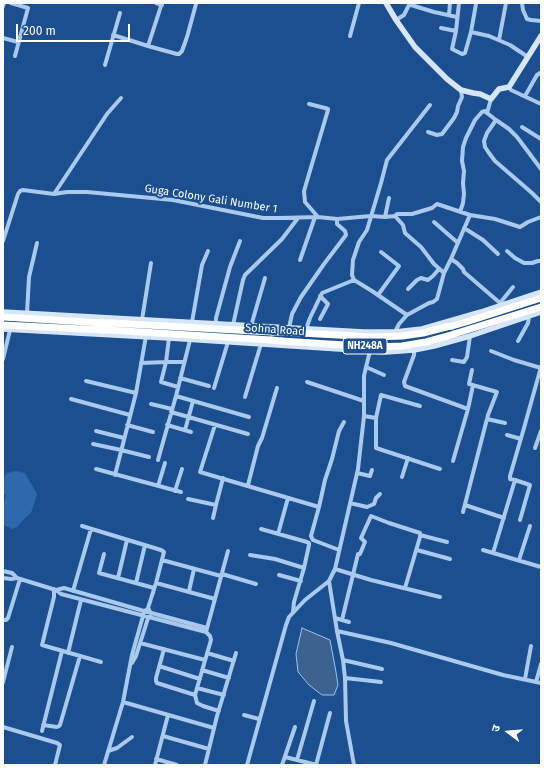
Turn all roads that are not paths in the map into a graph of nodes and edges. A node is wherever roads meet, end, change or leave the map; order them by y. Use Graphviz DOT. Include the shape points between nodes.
graph roads {
  1 [pos="4,3"];
  2 [pos="11,3"];
  3 [pos="156,3"];
  4 [pos="359,3"];
  5 [pos="450,3"];
  6 [pos="459,3"];
  7 [pos="506,3"];
  8 [pos="522,3"];
  9 [pos="162,4"];
  10 [pos="196,4"];
  11 [pos="388,4"];
  12 [pos="476,4"];
  13 [pos="3,6"];
  14 [pos="120,13"];
  15 [pos="449,14"];
  16 [pos="458,17"];
  17 [pos="396,20"];
  18 [pos="541,22"];
  19 [pos="441,28"];
  20 [pos="456,31"];
  21 [pos="471,32"];
  22 [pos="113,36"];
  23 [pos="350,36"];
  24 [pos="541,36"];
  25 [pos="3,38"];
  26 [pos="499,40"];
  27 [pos="18,42"];
  28 [pos="148,46"];
  29 [pos="14,56"];
  30 [pos="528,57"];
  31 [pos="105,64"];
  32 [pos="541,74"];
  33 [pos="509,87"];
  34 [pos="461,90"];
  35 [pos="524,96"];
  36 [pos="121,98"];
  37 [pos="491,99"];
  38 [pos="309,104"];
  39 [pos="541,104"];
  40 [pos="430,105"];
  41 [pos="487,113"];
  42 [pos="496,120"];
  43 [pos="522,128"];
  44 [pos="428,132"];
  45 [pos="541,139"];
  46 [pos="541,170"];
  47 [pos="54,194"];
  48 [pos="388,198"];
  49 [pos="541,202"];
  50 [pos="460,212"];
  51 [pos="371,216"];
  52 [pos="395,216"];
  53 [pos="470,216"];
  54 [pos="317,217"];
  55 [pos="385,217"];
  56 [pos="541,217"];
  57 [pos="298,218"];
  58 [pos="337,219"];
  59 [pos="434,222"];
  60 [pos="464,228"];
  61 [pos="3,241"];
  62 [pos="240,241"];
  63 [pos="37,243"];
  64 [pos="458,243"];
  65 [pos="208,251"];
  66 [pos="507,251"];
  67 [pos="381,252"];
  68 [pos="498,254"];
  69 [pos="451,259"];
  70 [pos="300,260"];
  71 [pos="541,261"];
  72 [pos="151,263"];
  73 [pos="439,269"];
  74 [pos="444,273"];
  75 [pos="265,278"];
  76 [pos="354,280"];
  77 [pos="513,287"];
  78 [pos="408,289"];
  79 [pos="541,292"];
  80 [pos="378,295"];
  81 [pos="320,296"];
  82 [pos="541,298"];
  83 [pos="500,304"];
  84 [pos="541,307"];
  85 [pos="3,312"];
  86 [pos="541,312"];
  87 [pos="27,313"];
  88 [pos="407,315"];
  89 [pos="3,317"];
  90 [pos="528,317"];
  91 [pos="320,319"];
  92 [pos="142,320"];
  93 [pos="192,322"];
  94 [pos="216,324"];
  95 [pos="3,325"];
  96 [pos="233,325"];
  97 [pos="449,325"];
  98 [pos="106,326"];
  99 [pos="251,326"];
  100 [pos="289,328"];
  101 [pos="3,329"];
  102 [pos="306,329"];
  103 [pos="10,330"];
  104 [pos="277,330"];
  105 [pos="395,332"];
  106 [pos="146,336"];
  107 [pos="470,336"];
  108 [pos="451,337"];
  109 [pos="169,338"];
  110 [pos="190,340"];
  111 [pos="518,341"];
  112 [pos="228,342"];
  113 [pos="276,342"];
  114 [pos="261,344"];
  115 [pos="414,350"];
  116 [pos="370,351"];
  117 [pos="491,351"];
  118 [pos="3,359"];
  119 [pos="452,360"];
  120 [pos="166,362"];
  121 [pos="184,362"];
  122 [pos="141,363"];
  123 [pos="366,367"];
  124 [pos="541,368"];
  125 [pos="472,370"];
  126 [pos="384,376"];
  127 [pos="180,378"];
  128 [pos="86,381"];
  129 [pos="307,382"];
  130 [pos="473,385"];
  131 [pos="209,386"];
  132 [pos="178,387"];
  133 [pos="214,388"];
  134 [pos="277,388"];
  135 [pos="136,393"];
  136 [pos="176,396"];
  137 [pos="246,397"];
  138 [pos="71,399"];
  139 [pos="193,401"];
  140 [pos="364,401"];
  141 [pos="151,404"];
  142 [pos="420,406"];
  143 [pos="468,409"];
  144 [pos="171,411"];
  145 [pos="130,415"];
  146 [pos="364,416"];
  147 [pos="249,417"];
  148 [pos="189,418"];
  149 [pos="376,418"];
  150 [pos="487,419"];
  151 [pos="344,422"];
  152 [pos="505,423"];
  153 [pos="127,425"];
  154 [pos="167,425"];
  155 [pos="215,425"];
  156 [pos="185,430"];
  157 [pos="541,430"];
  158 [pos="96,431"];
  159 [pos="153,432"];
  160 [pos="191,432"];
  161 [pos="248,434"];
  162 [pos="507,434"];
  163 [pos="124,438"];
  164 [pos="521,439"];
  165 [pos="93,444"];
  166 [pos="535,448"];
  167 [pos="121,450"];
  168 [pos="149,457"];
  169 [pos="408,458"];
  170 [pos="158,460"];
  171 [pos="453,461"];
  172 [pos="165,463"];
  173 [pos="96,469"];
  174 [pos="182,469"];
  175 [pos="440,469"];
  176 [pos="372,470"];
  177 [pos="357,473"];
  178 [pos="115,475"];
  179 [pos="402,477"];
  180 [pos="223,478"];
  181 [pos="515,480"];
  182 [pos="248,485"];
  183 [pos="158,486"];
  184 [pos="175,491"];
  185 [pos="181,492"];
  186 [pos="380,494"];
  187 [pos="288,498"];
  188 [pos="188,499"];
  189 [pos="350,503"];
  190 [pos="216,505"];
  191 [pos="465,505"];
  192 [pos="370,506"];
  193 [pos="319,507"];
  194 [pos="463,512"];
  195 [pos="371,516"];
  196 [pos="213,518"];
  197 [pos="504,518"];
  198 [pos="520,520"];
  199 [pos="82,526"];
  200 [pos="530,526"];
  201 [pos="91,529"];
  202 [pos="261,529"];
  203 [pos="278,534"];
  204 [pos="420,535"];
  205 [pos="127,540"];
  206 [pos="447,542"];
  207 [pos="145,545"];
  208 [pos="339,550"];
  209 [pos="417,550"];
  210 [pos="483,550"];
  211 [pos="228,551"];
  212 [pos="493,553"];
  213 [pos="104,554"];
  214 [pos="250,555"];
  215 [pos="450,559"];
  216 [pos="162,560"];
  217 [pos="519,560"];
  218 [pos="541,567"];
  219 [pos="304,568"];
  220 [pos="194,569"];
  221 [pos="335,569"];
  222 [pos="3,571"];
  223 [pos="221,575"];
  224 [pos="279,575"];
  225 [pos="353,575"];
  226 [pos="3,578"];
  227 [pos="118,578"];
  228 [pos="19,579"];
  229 [pos="301,581"];
  230 [pos="329,581"];
  231 [pos="136,583"];
  232 [pos="156,583"];
  233 [pos="256,584"];
  234 [pos="154,588"];
  235 [pos="405,588"];
  236 [pos="55,589"];
  237 [pos="73,591"];
  238 [pos="190,591"];
  239 [pos="440,597"];
  240 [pos="215,598"];
  241 [pos="81,600"];
  242 [pos="149,610"];
  243 [pos="293,612"];
  244 [pos="144,614"];
  245 [pos="148,617"];
  246 [pos="335,618"];
  247 [pos="3,620"];
  248 [pos="342,620"];
  249 [pos="349,622"];
  250 [pos="206,630"];
  251 [pos="337,631"];
  252 [pos="140,643"];
  253 [pos="531,646"];
  254 [pos="12,647"];
  255 [pos="164,649"];
  256 [pos="62,651"];
  257 [pos="68,653"];
  258 [pos="207,653"];
  259 [pos="236,653"];
  260 [pos="80,656"];
  261 [pos="205,660"];
  262 [pos="343,660"];
  263 [pos="234,661"];
  264 [pos="101,662"];
  265 [pos="132,663"];
  266 [pos="541,664"];
  267 [pos="159,666"];
  268 [pos="382,669"];
  269 [pos="202,670"];
  270 [pos="229,678"];
  271 [pos="345,678"];
  272 [pos="200,679"];
  273 [pos="525,679"];
  274 [pos="3,682"];
  275 [pos="380,682"];
  276 [pos="539,683"];
  277 [pos="197,688"];
  278 [pos="195,695"];
  279 [pos="224,695"];
  280 [pos="314,701"];
  281 [pos="123,702"];
  282 [pos="219,711"];
  283 [pos="330,713"];
  284 [pos="168,715"];
  285 [pos="244,715"];
  286 [pos="260,719"];
  287 [pos="43,724"];
  288 [pos="3,727"];
  289 [pos="295,727"];
  290 [pos="214,728"];
  291 [pos="42,731"];
  292 [pos="163,736"];
  293 [pos="132,737"];
  294 [pos="209,749"];
  295 [pos="108,751"];
  296 [pos="285,757"];
  297 [pos="156,759"];
  298 [pos="297,760"];
  299 [pos="247,764"];
  300 [pos="55,765"];
  301 [pos="105,765"];
  302 [pos="155,765"];
  303 [pos="177,765"];
  304 [pos="205,765"];
  305 [pos="252,765"];
  306 [pos="282,765"];
  307 [pos="316,765"];
  308 [pos="354,765"];
  1 -- 13 [label="street"];
  2 -- 27 [label="street" via="28,8"];
  3 -- 9 [label="street"];
  4 -- 23 [label="street"];
  5 -- 15 [label="street"];
  6 -- 16 [label="street"];
  7 -- 26 [label="street"];
  8 -- 18 [label="street" via="527,19"];
  9 -- 28 [label="street"];
  10 -- 28 [label="street" via="182,52 176,54"];
  11 -- 17 [label="main road"];
  12 -- 21 [label="street"];
  14 -- 22 [label="street"];
  15 -- 16 [label="street"];
  15 -- 17 [label="street" via="409,5 404,15"];
  16 -- 20 [label="street"];
  17 -- 34 [label="main road" via="415,47"];
  19 -- 20 [label="street"];
  20 -- 21 [label="street" via="452,49 462,54"];
  21 -- 26 [label="street"];
  22 -- 28 [label="street"];
  22 -- 31 [label="street"];
  24 -- 30 [label="main road"];
  25 -- 27 [label="street"];
  26 -- 30 [label="street"];
  27 -- 29 [label="street"];
  30 -- 33 [label="main road"];
  32 -- 35 [label="street" via="537,75"];
  33 -- 35 [label="street"];
  33 -- 37 [label="main road" via="499,89"];
  34 -- 37 [label="main road"];
  34 -- 44 [label="street" via="462,97 454,118 442,134"];
  35 -- 39 [label="street"];
  36 -- 47 [label="street" via="106,114"];
  37 -- 41 [label="street"];
  38 -- 54 [label="street" via="328,109 304,191 305,202"];
  40 -- 51 [label="street" via="387,160"];
  41 -- 42 [label="street"];
  41 -- 50 [label="street" via="482,112 475,120 464,143 464,194"];
  42 -- 46 [label="street" via="509,129"];
  42 -- 49 [label="street" via="487,133 485,147 495,161"];
  43 -- 45 [label="street"];
  47 -- 57 [label="street, Guga Colony Gali Number 1" via="87,192 173,200 257,217"];
  47 -- 61 [label="street, Guga Colony Gali Number 1" via="20,191"];
  48 -- 55 [label="street"];
  50 -- 52 [label="street, Guga Colony Gali Number 1" via="437,204 412,214"];
  50 -- 53 [label="street, Guga Colony Gali Number 1"];
  51 -- 55 [label="street, Guga Colony Gali Number 1"];
  51 -- 58 [label="street, Guga Colony Gali Number 1"];
  51 -- 76 [label="street" via="353,260"];
  52 -- 55 [label="street, Guga Colony Gali Number 1"];
  52 -- 73 [label="street" via="403,225 405,233 421,247"];
  53 -- 56 [label="street, Guga Colony Gali Number 1" via="495,219 520,227"];
  53 -- 60 [label="street"];
  54 -- 57 [label="street, Guga Colony Gali Number 1"];
  54 -- 58 [label="street, Guga Colony Gali Number 1"];
  54 -- 70 [label="street"];
  57 -- 96 [label="street" via="282,239 245,275"];
  58 -- 100 [label="street" via="337,224 346,235 302,297 292,314"];
  59 -- 64 [label="street"];
  60 -- 64 [label="street"];
  60 -- 68 [label="street" via="483,240"];
  62 -- 94 [label="street" via="230,267"];
  63 -- 87 [label="street" via="29,277"];
  64 -- 69 [label="street"];
  65 -- 93 [label="street" via="202,266"];
  66 -- 71 [label="street" via="524,263"];
  67 -- 80 [label="street" via="399,266"];
  69 -- 74 [label="street"];
  69 -- 83 [label="street"];
  72 -- 92 [label="street"];
  73 -- 74 [label="street"];
  73 -- 78 [label="street" via="428,280 420,278"];
  74 -- 88 [label="street" via="437,299"];
  75 -- 99 [label="street"];
  76 -- 80 [label="street"];
  76 -- 81 [label="street"];
  77 -- 83 [label="street"];
  79 -- 83 [label="main road"];
  80 -- 88 [label="street"];
  81 -- 91 [label="street" via="328,304"];
  81 -- 102 [label="street"];
  82 -- 97 [label="highway, Sohna Road / NH248A"];
  83 -- 97 [label="main road"];
  84 -- 108 [label="highway, Sohna Road / NH248A"];
  85 -- 87 [label="main road"];
  86 -- 90 [label="main road"];
  87 -- 98 [label="main road"];
  88 -- 105 [label="street"];
  89 -- 98 [label="highway, Sohna Road / NH248A"];
  90 -- 107 [label="main road"];
  90 -- 111 [label="street" via="528,323"];
  92 -- 93 [label="main road"];
  92 -- 98 [label="main road"];
  93 -- 94 [label="main road"];
  94 -- 96 [label="main road"];
  95 -- 98 [label="highway, Sohna Road / NH248A"];
  96 -- 99 [label="main road"];
  97 -- 104 [label="highway, Sohna Road / NH248A" via="423,333 374,337"];
  97 -- 105 [label="main road"];
  97 -- 108 [label="main road"];
  98 -- 103 [label="main road"];
  98 -- 104 [label="highway, Sohna Road / NH248A"];
  98 -- 106 [label="main road"];
  98 -- 113 [label="highway, Sohna Road / NH248A"];
  99 -- 104 [label="main road"];
  100 -- 102 [label="main road"];
  100 -- 104 [label="main road"];
  101 -- 103 [label="main road"];
  102 -- 105 [label="main road"];
  103 -- 118 [label="street"];
  104 -- 113 [label="main road"];
  106 -- 109 [label="main road"];
  106 -- 122 [label="street"];
  107 -- 108 [label="main road"];
  107 -- 119 [label="street" via="464,362"];
  108 -- 113 [label="highway, Sohna Road / NH248A" via="402,346 377,347"];
  108 -- 115 [label="main road"];
  109 -- 110 [label="main road"];
  109 -- 120 [label="street"];
  110 -- 112 [label="main road"];
  110 -- 121 [label="street"];
  112 -- 114 [label="main road"];
  112 -- 133 [label="street"];
  113 -- 114 [label="main road"];
  113 -- 116 [label="main road"];
  114 -- 137 [label="street"];
  115 -- 116 [label="main road"];
  115 -- 143 [label="street" via="405,386"];
  116 -- 123 [label="street"];
  117 -- 124 [label="street"];
  120 -- 121 [label="street"];
  120 -- 122 [label="street"];
  120 -- 132 [label="street" via="161,382"];
  121 -- 127 [label="street"];
  122 -- 135 [label="street"];
  123 -- 126 [label="street"];
  123 -- 140 [label="street"];
  124 -- 164 [label="street"];
  125 -- 130 [label="street" via="469,384"];
  127 -- 131 [label="street"];
  127 -- 132 [label="street"];
  128 -- 135 [label="street"];
  129 -- 140 [label="street"];
  130 -- 143 [label="street"];
  130 -- 150 [label="street" via="497,392"];
  132 -- 136 [label="street"];
  134 -- 182 [label="street"];
  135 -- 145 [label="street"];
  136 -- 139 [label="street"];
  136 -- 144 [label="street"];
  138 -- 145 [label="street"];
  139 -- 147 [label="street"];
  139 -- 148 [label="street"];
  140 -- 146 [label="street"];
  141 -- 144 [label="street"];
  142 -- 149 [label="street" via="380,395"];
  143 -- 171 [label="street"];
  144 -- 148 [label="street"];
  144 -- 154 [label="street"];
  145 -- 153 [label="street"];
  146 -- 149 [label="street"];
  146 -- 177 [label="street"];
  148 -- 155 [label="street"];
  148 -- 156 [label="street"];
  149 -- 169 [label="street" via="376,449"];
  150 -- 152 [label="street"];
  150 -- 191 [label="street"];
  151 -- 193 [label="street" via="339,431"];
  153 -- 159 [label="street"];
  153 -- 163 [label="street"];
  154 -- 156 [label="street"];
  154 -- 170 [label="street"];
  155 -- 161 [label="street"];
  155 -- 180 [label="street" via="200,472"];
  156 -- 160 [label="street"];
  157 -- 166 [label="street"];
  158 -- 163 [label="street"];
  162 -- 164 [label="street"];
  163 -- 167 [label="street"];
  164 -- 181 [label="street" via="510,476 510,479"];
  165 -- 167 [label="street"];
  167 -- 168 [label="street"];
  167 -- 178 [label="street"];
  169 -- 175 [label="street"];
  169 -- 179 [label="street"];
  172 -- 183 [label="street"];
  173 -- 178 [label="street"];
  174 -- 184 [label="street"];
  176 -- 177 [label="street" via="370,476"];
  177 -- 189 [label="street"];
  178 -- 183 [label="street"];
  180 -- 182 [label="street"];
  180 -- 190 [label="street"];
  181 -- 197 [label="street"];
  181 -- 198 [label="street" via="530,485"];
  182 -- 187 [label="street"];
  183 -- 184 [label="street"];
  184 -- 185 [label="street"];
  186 -- 192 [label="street"];
  187 -- 193 [label="street"];
  187 -- 203 [label="street"];
  188 -- 190 [label="street"];
  189 -- 192 [label="street"];
  189 -- 208 [label="street"];
  190 -- 196 [label="street"];
  191 -- 194 [label="street"];
  191 -- 197 [label="street"];
  192 -- 195 [label="street"];
  193 -- 208 [label="street" via="311,537"];
  195 -- 204 [label="street"];
  195 -- 225 [label="street" via="361,538 365,542 358,554"];
  197 -- 212 [label="street"];
  199 -- 201 [label="street"];
  200 -- 217 [label="street"];
  201 -- 205 [label="street"];
  201 -- 237 [label="street"];
  202 -- 203 [label="street"];
  203 -- 219 [label="street" via="309,543"];
  204 -- 206 [label="street"];
  204 -- 209 [label="street"];
  205 -- 207 [label="street"];
  205 -- 227 [label="street"];
  207 -- 216 [label="street" via="164,552"];
  207 -- 231 [label="street"];
  208 -- 221 [label="street"];
  209 -- 215 [label="street"];
  209 -- 235 [label="street"];
  210 -- 212 [label="street"];
  211 -- 223 [label="street"];
  212 -- 217 [label="street"];
  213 -- 227 [label="street" via="99,573"];
  214 -- 219 [label="street"];
  216 -- 220 [label="street"];
  216 -- 232 [label="street"];
  217 -- 218 [label="street"];
  219 -- 229 [label="street"];
  220 -- 223 [label="street"];
  220 -- 238 [label="street"];
  221 -- 225 [label="street"];
  221 -- 230 [label="street"];
  222 -- 228 [label="street" via="12,573"];
  223 -- 233 [label="street"];
  223 -- 240 [label="street"];
  224 -- 229 [label="street"];
  225 -- 235 [label="street"];
  225 -- 248 [label="street"];
  226 -- 228 [label="street"];
  227 -- 231 [label="street"];
  228 -- 236 [label="street"];
  228 -- 247 [label="street" via="8,618"];
  229 -- 243 [label="street"];
  230 -- 243 [label="street"];
  230 -- 246 [label="street"];
  231 -- 234 [label="street"];
  232 -- 234 [label="street"];
  232 -- 238 [label="street"];
  234 -- 242 [label="street"];
  235 -- 239 [label="street"];
  236 -- 237 [label="street"];
  236 -- 241 [label="street" via="61,594"];
  236 -- 256 [label="street" via="42,645"];
  237 -- 244 [label="street"];
  238 -- 240 [label="street"];
  240 -- 250 [label="street"];
  241 -- 244 [label="street"];
  241 -- 257 [label="street"];
  242 -- 244 [label="street"];
  242 -- 245 [label="street"];
  242 -- 250 [label="street"];
  243 -- 286 [label="street" via="286,625"];
  244 -- 245 [label="street"];
  244 -- 265 [label="street"];
  245 -- 250 [label="street"];
  245 -- 252 [label="street"];
  246 -- 248 [label="street"];
  246 -- 251 [label="street"];
  248 -- 249 [label="street"];
  250 -- 258 [label="street" via="211,638"];
  251 -- 262 [label="street"];
  251 -- 273 [label="street"];
  252 -- 255 [label="street"];
  252 -- 265 [label="street"];
  253 -- 273 [label="street"];
  254 -- 274 [label="street"];
  255 -- 261 [label="street"];
  255 -- 267 [label="street"];
  256 -- 257 [label="street"];
  256 -- 287 [label="street"];
  257 -- 260 [label="street"];
  258 -- 261 [label="street"];
  258 -- 263 [label="street"];
  259 -- 263 [label="street"];
  260 -- 264 [label="street"];
  260 -- 287 [label="street" via="59,726"];
  261 -- 269 [label="street"];
  262 -- 268 [label="street"];
  262 -- 271 [label="street"];
  263 -- 270 [label="street"];
  265 -- 281 [label="street"];
  266 -- 276 [label="street"];
  267 -- 272 [label="street"];
  267 -- 278 [label="street" via="157,684"];
  269 -- 270 [label="street"];
  269 -- 272 [label="street"];
  270 -- 279 [label="street"];
  271 -- 275 [label="street"];
  271 -- 308 [label="street" via="346,721"];
  272 -- 277 [label="street"];
  273 -- 276 [label="street"];
  277 -- 278 [label="street"];
  277 -- 279 [label="street"];
  278 -- 282 [label="street" via="197,703"];
  279 -- 282 [label="street"];
  280 -- 298 [label="street"];
  281 -- 284 [label="street"];
  281 -- 295 [label="street"];
  282 -- 290 [label="street"];
  283 -- 307 [label="street"];
  284 -- 290 [label="street"];
  284 -- 292 [label="street"];
  285 -- 286 [label="street"];
  286 -- 299 [label="street"];
  287 -- 291 [label="street"];
  288 -- 300 [label="street" via="60,745"];
  289 -- 296 [label="street"];
  290 -- 294 [label="street"];
  292 -- 294 [label="street"];
  292 -- 297 [label="street"];
  293 -- 295 [label="street"];
  294 -- 304 [label="street"];
  295 -- 301 [label="street"];
  296 -- 298 [label="street"];
  296 -- 306 [label="street"];
  297 -- 302 [label="street"];
  297 -- 303 [label="street"];
  298 -- 307 [label="street"];
  299 -- 305 [label="street"];
}
